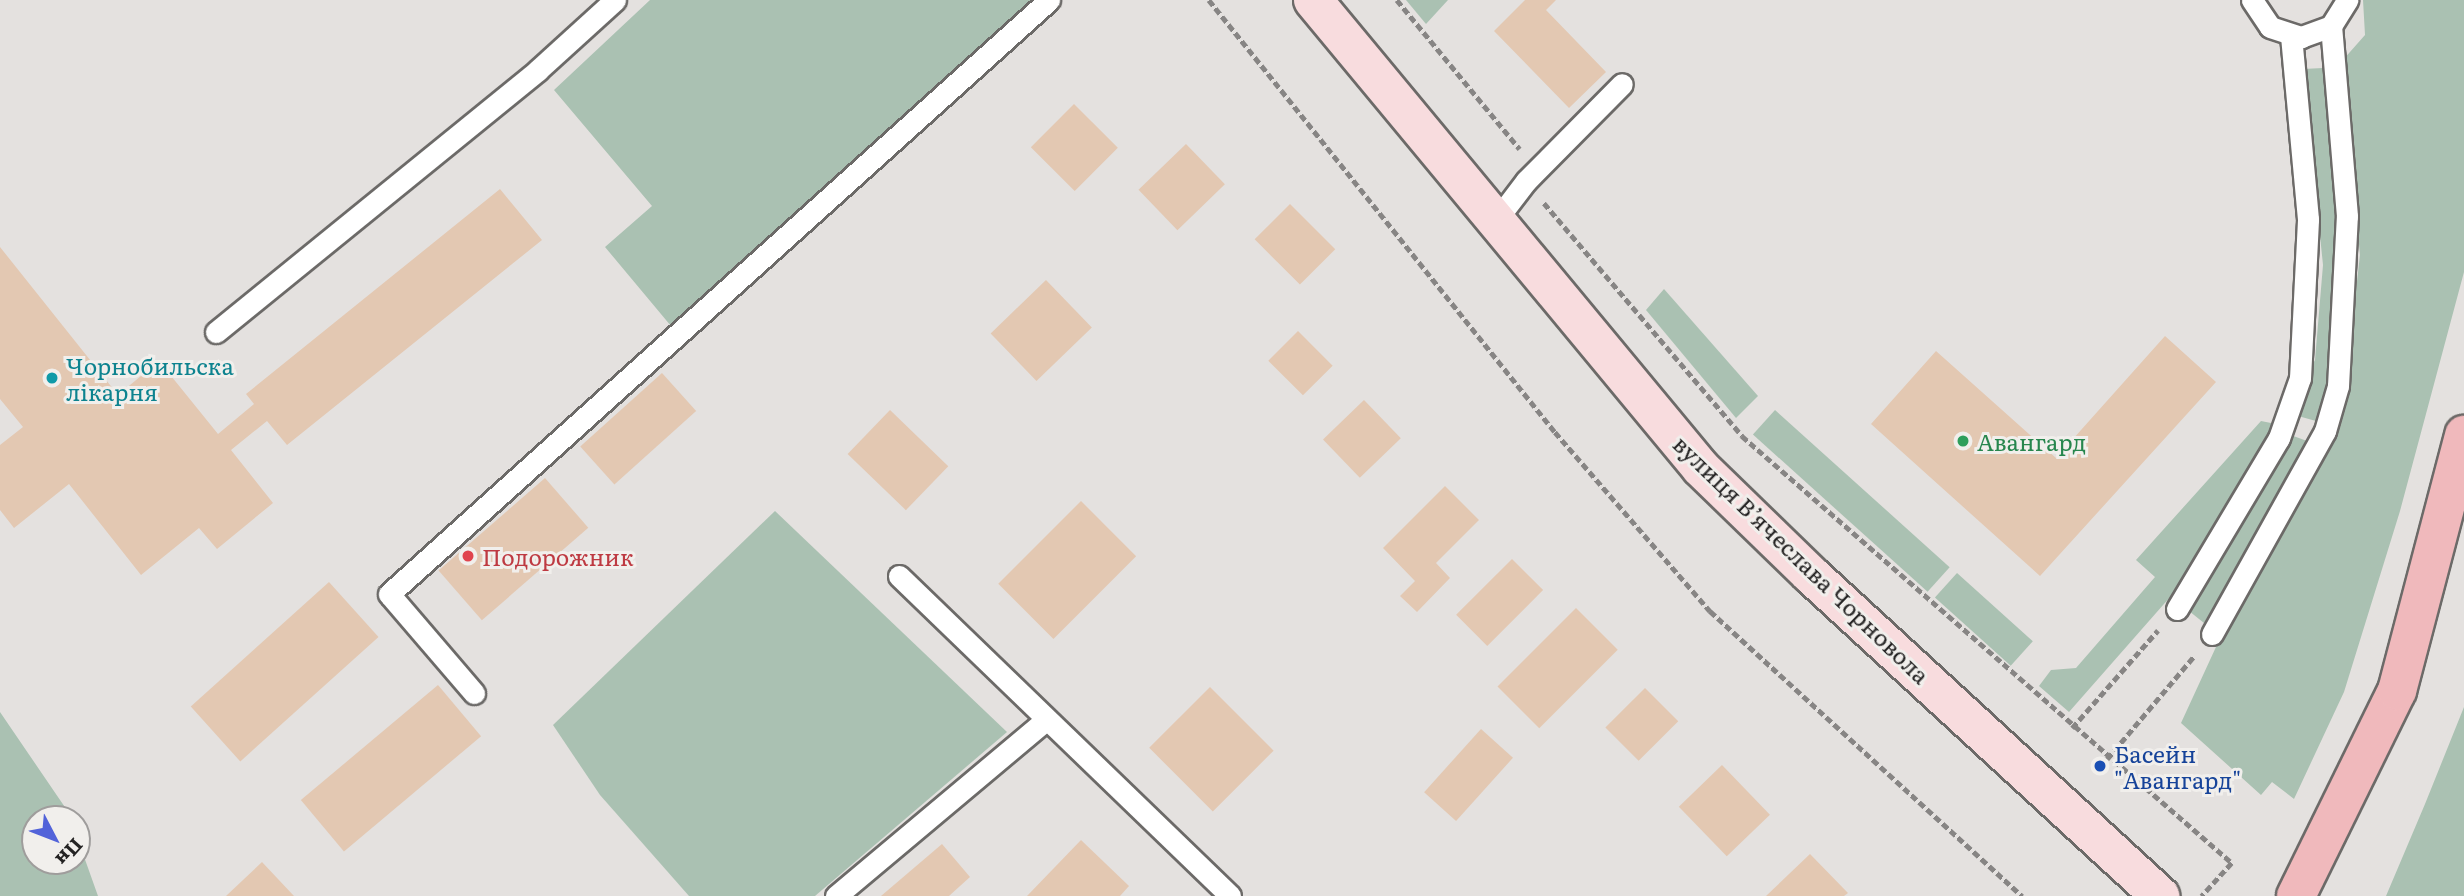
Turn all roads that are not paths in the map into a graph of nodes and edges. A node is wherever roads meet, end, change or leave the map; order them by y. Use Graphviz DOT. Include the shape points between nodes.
graph roads {
  1 [pos="615,0"];
  2 [pos="1049,0"];
  3 [pos="1313,0"];
  4 [pos="2252,0"];
  5 [pos="2347,0"];
  6 [pos="2331,26"];
  7 [pos="2291,36"];
  8 [pos="1622,83"];
  9 [pos="1497,219"];
  10 [pos="216,332"];
  11 [pos="2464,435"];
  12 [pos="899,576"];
  13 [pos="2177,609"];
  14 [pos="2212,634"];
  15 [pos="474,693"];
  16 [pos="1047,719"];
  17 [pos="836,896"];
  18 [pos="1230,896"];
  19 [pos="2160,896"];
  20 [pos="2296,896"];
  1 -- 10 [label="lane" via="538,70"];
  2 -- 15 [label="lane" via="389,594"];
  3 -- 9 [label="main road, вулиця Вʼячеслава Чорновола"];
  4 -- 7 [label="lane" via="2270,27"];
  5 -- 6 [label="lane"];
  6 -- 7 [label="lane" via="2316,34"];
  6 -- 14 [label="lane" via="2347,216 2338,386 2325,431"];
  7 -- 13 [label="lane" via="2308,219 2300,377 2279,438"];
  8 -- 9 [label="lane" via="1525,181"];
  9 -- 19 [label="main road, вулиця Вʼячеслава Чорновола" via="1702,468 1810,574"];
  11 -- 20 [label="main road" via="2397,691"];
  12 -- 16 [label="lane"];
  16 -- 17 [label="lane"];
  16 -- 18 [label="lane"];
}
